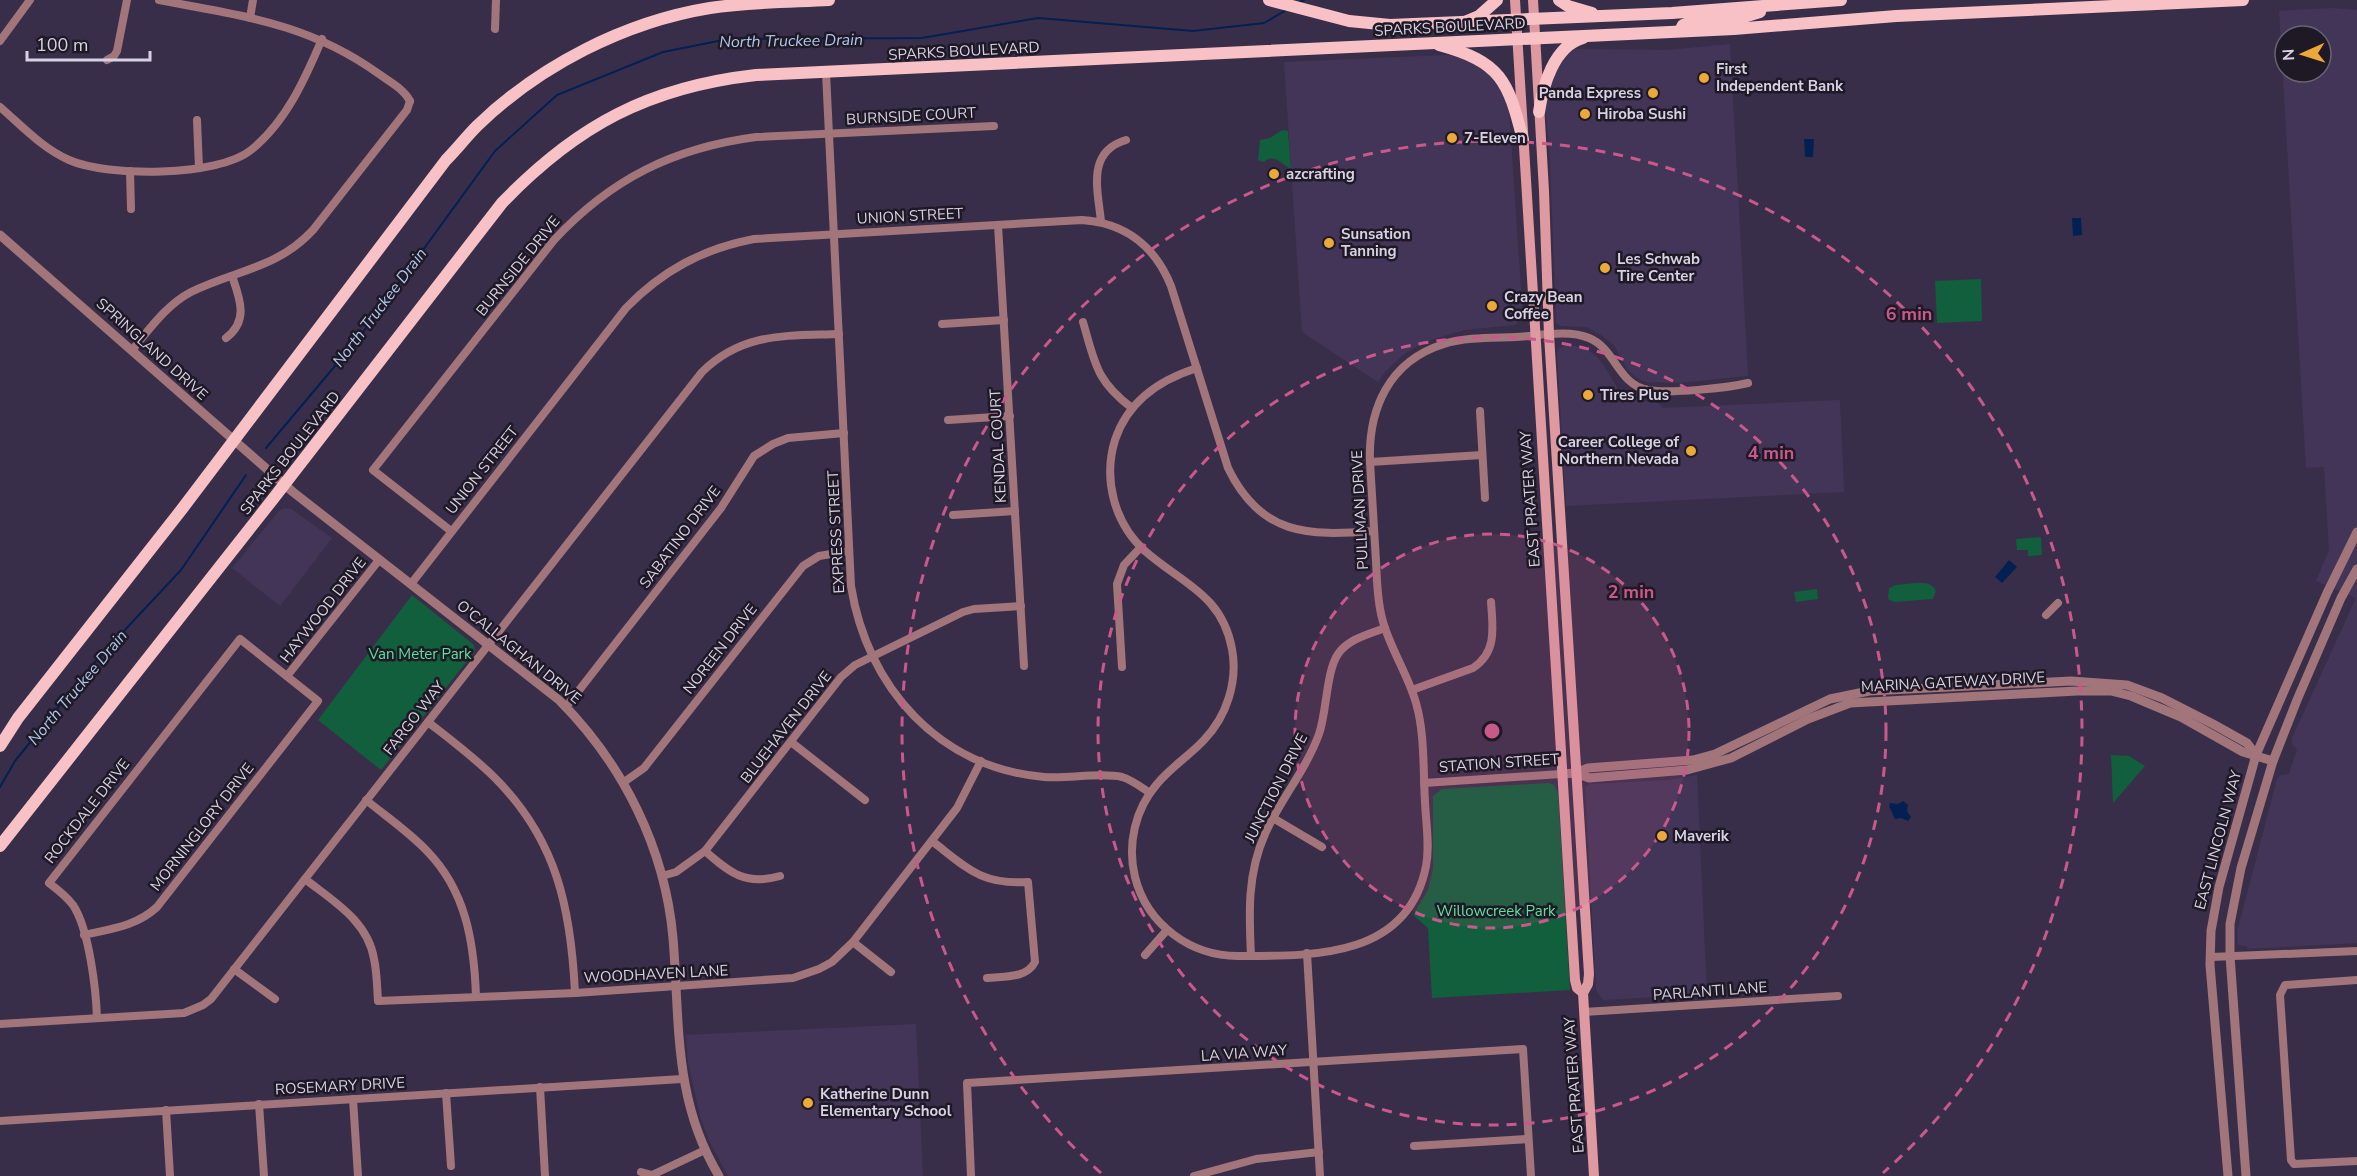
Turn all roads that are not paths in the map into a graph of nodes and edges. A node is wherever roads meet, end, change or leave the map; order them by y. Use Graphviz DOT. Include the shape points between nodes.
graph roads {
  1 [pos="30,0"];
  2 [pos="127,0"];
  3 [pos="159,0"];
  4 [pos="253,0"];
  5 [pos="496,0"];
  6 [pos="829,0"];
  7 [pos="1270,0"];
  8 [pos="1497,0"];
  9 [pos="1515,0"];
  10 [pos="1533,0"];
  11 [pos="1559,0"];
  12 [pos="1841,0"];
  13 [pos="2078,0"];
  14 [pos="2243,0"];
  15 [pos="1776,6"];
  16 [pos="2063,9"];
  17 [pos="1611,16"];
  18 [pos="250,18"];
  19 [pos="1534,20"];
  20 [pos="1516,21"];
  21 [pos="1462,23"];
  22 [pos="495,29"];
  23 [pos="1680,31"];
  24 [pos="1595,35"];
  25 [pos="1535,38"];
  26 [pos="322,39"];
  27 [pos="1517,39"];
  28 [pos="0,40"];
  29 [pos="1429,43"];
  30 [pos="107,60"];
  31 [pos="826,73"];
  32 [pos="0,107"];
  33 [pos="1539,112"];
  34 [pos="197,120"];
  35 [pos="993,126"];
  36 [pos="830,133"];
  37 [pos="1126,140"];
  38 [pos="1523,140"];
  39 [pos="199,168"];
  40 [pos="129,171"];
  41 [pos="131,209"];
  42 [pos="1101,222"];
  43 [pos="998,225"];
  44 [pos="835,234"];
  45 [pos="0,235"];
  46 [pos="232,276"];
  47 [pos="1004,320"];
  48 [pos="1083,322"];
  49 [pos="942,324"];
  50 [pos="839,334"];
  51 [pos="1549,335"];
  52 [pos="1535,336"];
  53 [pos="226,338"];
  54 [pos="132,350"];
  55 [pos="1197,368"];
  56 [pos="1748,383"];
  57 [pos="1132,408"];
  58 [pos="1479,411"];
  59 [pos="1010,416"];
  60 [pos="948,420"];
  61 [pos="844,433"];
  62 [pos="234,441"];
  63 [pos="1482,455"];
  64 [pos="1370,462"];
  65 [pos="284,484"];
  66 [pos="1485,498"];
  67 [pos="1015,511"];
  68 [pos="953,514"];
  69 [pos="451,531"];
  70 [pos="1374,531"];
  71 [pos="2357,532"];
  72 [pos="1141,547"];
  73 [pos="849,551"];
  74 [pos="379,560"];
  75 [pos="2357,569"];
  76 [pos="411,584"];
  77 [pos="1491,602"];
  78 [pos="2058,603"];
  79 [pos="1021,606"];
  80 [pos="2046,615"];
  81 [pos="1385,628"];
  82 [pos="489,646"];
  83 [pos="871,657"];
  84 [pos="1024,666"];
  85 [pos="1122,667"];
  86 [pos="287,676"];
  87 [pos="1412,690"];
  88 [pos="566,707"];
  89 [pos="428,722"];
  90 [pos="791,742"];
  91 [pos="0,746"];
  92 [pos="2256,755"];
  93 [pos="981,761"];
  94 [pos="2273,761"];
  95 [pos="1576,773"];
  96 [pos="1562,774"];
  97 [pos="624,782"];
  98 [pos="1424,783"];
  99 [pos="1150,793"];
  100 [pos="366,800"];
  101 [pos="865,800"];
  102 [pos="1273,818"];
  103 [pos="932,841"];
  104 [pos="0,846"];
  105 [pos="1322,847"];
  106 [pos="705,851"];
  107 [pos="662,876"];
  108 [pos="780,876"];
  109 [pos="305,879"];
  110 [pos="1167,930"];
  111 [pos="84,935"];
  112 [pos="853,942"];
  113 [pos="2357,951"];
  114 [pos="1307,953"];
  115 [pos="1145,955"];
  116 [pos="1251,956"];
  117 [pos="2230,956"];
  118 [pos="2211,957"];
  119 [pos="234,969"];
  120 [pos="891,972"];
  121 [pos="987,978"];
  122 [pos="2357,980"];
  123 [pos="675,987"];
  124 [pos="575,993"];
  125 [pos="1583,993"];
  126 [pos="476,996"];
  127 [pos="1838,996"];
  128 [pos="275,999"];
  129 [pos="1584,1012"];
  130 [pos="98,1018"];
  131 [pos="0,1024"];
  132 [pos="1313,1062"];
  133 [pos="682,1079"];
  134 [pos="540,1087"];
  135 [pos="447,1093"];
  136 [pos="353,1099"];
  137 [pos="260,1104"];
  138 [pos="166,1110"];
  139 [pos="0,1121"];
  140 [pos="1528,1139"];
  141 [pos="1414,1146"];
  142 [pos="705,1150"];
  143 [pos="1319,1152"];
  144 [pos="2357,1161"];
  145 [pos="451,1166"];
  146 [pos="641,1172"];
  147 [pos="170,1176"];
  148 [pos="264,1176"];
  149 [pos="358,1176"];
  150 [pos="545,1176"];
  151 [pos="719,1176"];
  152 [pos="971,1176"];
  153 [pos="1194,1176"];
  154 [pos="1320,1176"];
  155 [pos="1531,1176"];
  156 [pos="1594,1176"];
  157 [pos="2228,1176"];
  158 [pos="2246,1176"];
  1 -- 28 [label="street"];
  2 -- 30 [label="street" via="117,51"];
  3 -- 18 [label="street"];
  4 -- 18 [label="street"];
  5 -- 22 [label="street"];
  6 -- 62 [label="main road" via="750,4 670,17 596,44 516,93 477,126 446,160"];
  7 -- 21 [label="main road, SPARKS BOULEVARD" via="1369,24"];
  8 -- 21 [label="main road" via="1479,16"];
  9 -- 20 [label="main road, EAST PRATER WAY"];
  10 -- 19 [label="main road, EAST PRATER WAY"];
  11 -- 17 [label="main road" via="1584,12"];
  12 -- 15 [label="main road, SPARKS BOULEVARD"];
  13 -- 16 [label="main road"];
  14 -- 16 [label="main road, SPARKS BOULEVARD"];
  15 -- 17 [label="main road, SPARKS BOULEVARD"];
  15 -- 23 [label="main road" via="1749,17 1688,23"];
  16 -- 23 [label="main road, SPARKS BOULEVARD"];
  17 -- 19 [label="main road, SPARKS BOULEVARD"];
  18 -- 26 [label="street"];
  19 -- 20 [label="main road, SPARKS BOULEVARD"];
  19 -- 25 [label="main road, EAST PRATER WAY"];
  20 -- 21 [label="main road, SPARKS BOULEVARD"];
  20 -- 27 [label="main road, EAST PRATER WAY"];
  23 -- 24 [label="main road, SPARKS BOULEVARD"];
  24 -- 25 [label="main road, SPARKS BOULEVARD"];
  24 -- 33 [label="main road" via="1565,48 1546,80"];
  25 -- 27 [label="main road, SPARKS BOULEVARD"];
  25 -- 33 [label="main road, EAST PRATER WAY"];
  26 -- 39 [label="street" via="295,98 259,143 232,161"];
  26 -- 46 [label="street" via="366,64 413,101 302,241 279,258"];
  27 -- 29 [label="main road, SPARKS BOULEVARD"];
  27 -- 38 [label="main road, EAST PRATER WAY"];
  29 -- 31 [label="main road, SPARKS BOULEVARD"];
  29 -- 38 [label="main road" via="1466,53 1493,68 1515,106"];
  31 -- 36 [label="street, EXPRESS STREET"];
  31 -- 65 [label="main road, SPARKS BOULEVARD" via="756,75 694,85 635,105 572,140 502,203"];
  32 -- 40 [label="street" via="42,144 70,160 102,170"];
  33 -- 51 [label="main road, EAST PRATER WAY"];
  34 -- 39 [label="street"];
  35 -- 36 [label="street, BURNSIDE COURT"];
  36 -- 44 [label="street, EXPRESS STREET"];
  36 -- 69 [label="street, BURNSIDE DRIVE" via="729,140 678,154 610,190 572,221 373,470"];
  37 -- 42 [label="street" via="1106,152 1098,167"];
  38 -- 52 [label="main road, EAST PRATER WAY"];
  39 -- 40 [label="street"];
  40 -- 41 [label="street"];
  42 -- 43 [label="street, UNION STREET"];
  42 -- 55 [label="street, UNION STREET" via="1130,234 1159,261"];
  43 -- 44 [label="street, UNION STREET"];
  43 -- 47 [label="street, KENDAL COURT"];
  44 -- 50 [label="street, EXPRESS STREET"];
  44 -- 69 [label="street, UNION STREET" via="732,243 691,258 656,280 626,308"];
  45 -- 54 [label="street, SPRINGLAND DRIVE"];
  46 -- 53 [label="street" via="242,312"];
  46 -- 54 [label="street" via="180,300"];
  47 -- 49 [label="street"];
  47 -- 59 [label="street, KENDAL COURT"];
  48 -- 57 [label="street" via="1102,381"];
  50 -- 61 [label="street, EXPRESS STREET"];
  50 -- 82 [label="street, FARGO WAY" via="767,337 737,346 713,362"];
  51 -- 52 [label="street, PULLMAN DRIVE"];
  51 -- 56 [label="street, PULLMAN DRIVE" via="1590,338 1606,350 1624,377 1640,388 1734,387"];
  51 -- 95 [label="main road, EAST PRATER WAY"];
  52 -- 64 [label="street, PULLMAN DRIVE" via="1458,341 1430,349 1405,366 1385,390 1374,415"];
  52 -- 96 [label="main road, EAST PRATER WAY"];
  54 -- 62 [label="street, SPRINGLAND DRIVE"];
  55 -- 57 [label="street, PULLMAN DRIVE" via="1164,381"];
  55 -- 70 [label="street, UNION STREET" via="1228,468 1252,504 1278,523 1305,532"];
  57 -- 72 [label="street, PULLMAN DRIVE" via="1117,434 1110,475 1120,518"];
  58 -- 63 [label="street"];
  59 -- 60 [label="street"];
  59 -- 67 [label="street, KENDAL COURT"];
  61 -- 73 [label="street, EXPRESS STREET"];
  61 -- 88 [label="street, SABATINO DRIVE" via="788,438 754,456 721,508"];
  62 -- 65 [label="street, SPRINGLAND DRIVE"];
  62 -- 91 [label="main road"];
  63 -- 64 [label="street"];
  63 -- 66 [label="street"];
  64 -- 70 [label="street, PULLMAN DRIVE"];
  65 -- 74 [label="street, O'CALLAGHAN DRIVE"];
  65 -- 104 [label="main road, SPARKS BOULEVARD"];
  67 -- 68 [label="street"];
  67 -- 79 [label="street, KENDAL COURT"];
  69 -- 76 [label="street, UNION STREET"];
  70 -- 81 [label="street, PULLMAN DRIVE" via="1379,604"];
  71 -- 92 [label="street, EAST LINCOLN WAY"];
  72 -- 85 [label="street" via="1124,565 1117,584"];
  72 -- 99 [label="street, PULLMAN DRIVE" via="1207,598 1224,624 1233,662 1227,705 1213,729"];
  73 -- 83 [label="street, EXPRESS STREET" via="854,608"];
  73 -- 97 [label="street, NOREEN DRIVE" via="819,556 803,566 644,768"];
  74 -- 76 [label="street, O'CALLAGHAN DRIVE"];
  74 -- 86 [label="street, HAYWOOD DRIVE"];
  75 -- 94 [label="street, EAST LINCOLN WAY" via="2341,598"];
  76 -- 82 [label="street, O'CALLAGHAN DRIVE"];
  77 -- 87 [label="street" via="1493,641 1480,663"];
  78 -- 80 [label="street"];
  79 -- 83 [label="street, BLUEHAVEN DRIVE" via="963,612"];
  79 -- 84 [label="street, KENDAL COURT"];
  81 -- 87 [label="street, PULLMAN DRIVE"];
  81 -- 102 [label="street, JUNCTION DRIVE" via="1352,641 1338,653 1315,745"];
  82 -- 88 [label="street, O'CALLAGHAN DRIVE"];
  82 -- 89 [label="street, FARGO WAY"];
  83 -- 90 [label="street, BLUEHAVEN DRIVE" via="848,670"];
  83 -- 93 [label="street, EXPRESS STREET" via="909,712 943,740"];
  86 -- 111 [label="street, MORNINGLORY DRIVE" via="318,700 157,907 132,924"];
  86 -- 111 [label="street, ROCKDALE DRIVE" via="240,639 48,883 72,904"];
  87 -- 98 [label="street, PULLMAN DRIVE" via="1419,718"];
  88 -- 97 [label="street, O'CALLAGHAN DRIVE"];
  89 -- 100 [label="street, FARGO WAY"];
  89 -- 124 [label="street" via="496,779 538,835 566,903"];
  90 -- 101 [label="street"];
  90 -- 106 [label="street, BLUEHAVEN DRIVE"];
  92 -- 94 [label="street, MARINA GATEWAY DRIVE"];
  92 -- 95 [label="street, MARINA GATEWAY DRIVE" via="2242,752 2181,717 2131,696 2111,691 2077,691 1850,703 1808,719 1731,758 1687,770 1589,778"];
  92 -- 118 [label="street, EAST LINCOLN WAY" via="2219,887 2211,930"];
  93 -- 99 [label="street, EXPRESS STREET" via="1042,777 1124,778"];
  93 -- 103 [label="street, WOODHAVEN LANE" via="961,802"];
  94 -- 117 [label="street, EAST LINCOLN WAY" via="2241,868 2230,924"];
  95 -- 96 [label="street, STATION STREET"];
  95 -- 125 [label="main road, EAST PRATER WAY" via="1589,974"];
  96 -- 98 [label="street, STATION STREET"];
  96 -- 125 [label="main road, EAST PRATER WAY" via="1575,980"];
  97 -- 107 [label="street, O'CALLAGHAN DRIVE" via="645,825"];
  98 -- 114 [label="street, PULLMAN DRIVE" via="1427,858 1409,907 1389,928 1365,943"];
  99 -- 110 [label="street, PULLMAN DRIVE" via="1137,820 1133,865 1147,905"];
  100 -- 109 [label="street, FARGO WAY"];
  100 -- 126 [label="street" via="415,838 450,881 470,932"];
  102 -- 105 [label="street"];
  102 -- 116 [label="street, JUNCTION DRIVE" via="1258,849 1251,878"];
  103 -- 112 [label="street, WOODHAVEN LANE"];
  103 -- 121 [label="street" via="983,877 1006,883 1028,882 1036,955 1032,967 1022,974"];
  106 -- 107 [label="street, BLUEHAVEN DRIVE" via="676,872"];
  106 -- 108 [label="street" via="736,875 757,880"];
  107 -- 123 [label="street, O'CALLAGHAN DRIVE" via="673,937"];
  109 -- 119 [label="street, FARGO WAY"];
  109 -- 126 [label="street, WOODHAVEN LANE" via="352,916 367,935 378,1001"];
  110 -- 115 [label="street"];
  110 -- 116 [label="street, PULLMAN DRIVE" via="1209,953"];
  111 -- 130 [label="street, ROCKDALE DRIVE"];
  112 -- 120 [label="street"];
  112 -- 123 [label="street, WOODHAVEN LANE" via="832,962 793,978"];
  113 -- 117 [label="street"];
  114 -- 116 [label="street, PULLMAN DRIVE"];
  114 -- 132 [label="street"];
  117 -- 118 [label="street"];
  117 -- 158 [label="street, EAST LINCOLN WAY"];
  118 -- 157 [label="street, EAST LINCOLN WAY"];
  119 -- 128 [label="street"];
  119 -- 130 [label="street, FARGO WAY" via="211,999 193,1011"];
  122 -- 144 [label="street" via="2285,985 2280,994 2291,1160 2294,1164"];
  123 -- 124 [label="street, WOODHAVEN LANE"];
  123 -- 133 [label="street, O'CALLAGHAN DRIVE"];
  124 -- 126 [label="street, WOODHAVEN LANE"];
  125 -- 129 [label="main road, EAST PRATER WAY"];
  127 -- 129 [label="street, PARLANTI LANE"];
  129 -- 156 [label="main road, EAST PRATER WAY"];
  130 -- 131 [label="street, FARGO WAY"];
  132 -- 140 [label="street, LA VIA WAY" via="1523,1049"];
  132 -- 143 [label="street"];
  132 -- 152 [label="street, LA VIA WAY" via="967,1083"];
  133 -- 134 [label="street, ROSEMARY DRIVE"];
  133 -- 142 [label="street, O'CALLAGHAN DRIVE"];
  134 -- 135 [label="street, ROSEMARY DRIVE"];
  134 -- 150 [label="street"];
  135 -- 136 [label="street, ROSEMARY DRIVE"];
  135 -- 145 [label="street"];
  136 -- 137 [label="street, ROSEMARY DRIVE"];
  136 -- 149 [label="street"];
  137 -- 138 [label="street, ROSEMARY DRIVE"];
  137 -- 148 [label="street"];
  138 -- 139 [label="street, ROSEMARY DRIVE"];
  138 -- 147 [label="street"];
  140 -- 141 [label="street"];
  140 -- 155 [label="street"];
  142 -- 146 [label="street" via="652,1175"];
  142 -- 151 [label="street, O'CALLAGHAN DRIVE"];
  143 -- 153 [label="street" via="1256,1159"];
  143 -- 154 [label="street"];
}
